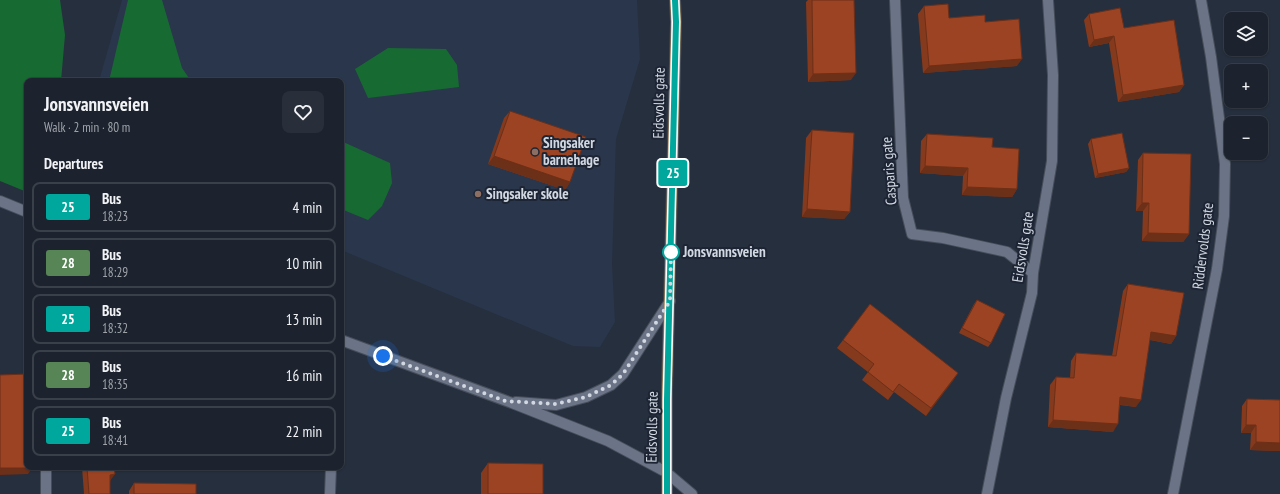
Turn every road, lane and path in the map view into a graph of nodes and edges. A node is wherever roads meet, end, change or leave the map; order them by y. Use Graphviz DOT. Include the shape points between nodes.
graph roads {
  1 [pos="675,0"];
  2 [pos="895,0"];
  3 [pos="1048,0"];
  4 [pos="1201,0"];
  5 [pos="0,201"];
  6 [pos="24,211"];
  7 [pos="1033,273"];
  8 [pos="670,301"];
  9 [pos="344,341"];
  10 [pos="505,401"];
  11 [pos="46,470"];
  12 [pos="331,470"];
  13 [pos="666,472"];
  14 [pos="46,494"];
  15 [pos="330,494"];
  16 [pos="667,494"];
  17 [pos="692,494"];
  18 [pos="987,494"];
  19 [pos="1173,494"];
  1 -- 8 [label="main road, Eidsvolls gate"];
  2 -- 7 [label="street, Casparis gate" via="903,198 912,234 1008,252"];
  3 -- 7 [label="street, Eidsvolls gate" via="1053,75 1052,161"];
  4 -- 19 [label="street, Riddervolds gate" via="1225,164 1224,216 1217,269"];
  5 -- 6 [label="street"];
  7 -- 18 [label="street, Eidsvolls gate" via="1032,292 1006,398"];
  8 -- 10 [label="street" via="623,374 611,385 586,397 556,404"];
  8 -- 13 [label="main road, Eidsvolls gate"];
  9 -- 10 [label="street"];
  10 -- 13 [label="street" via="608,441"];
  11 -- 14 [label="street"];
  12 -- 15 [label="street"];
  13 -- 16 [label="main road, Eidsvolls gate"];
  13 -- 17 [label="street"];
}
